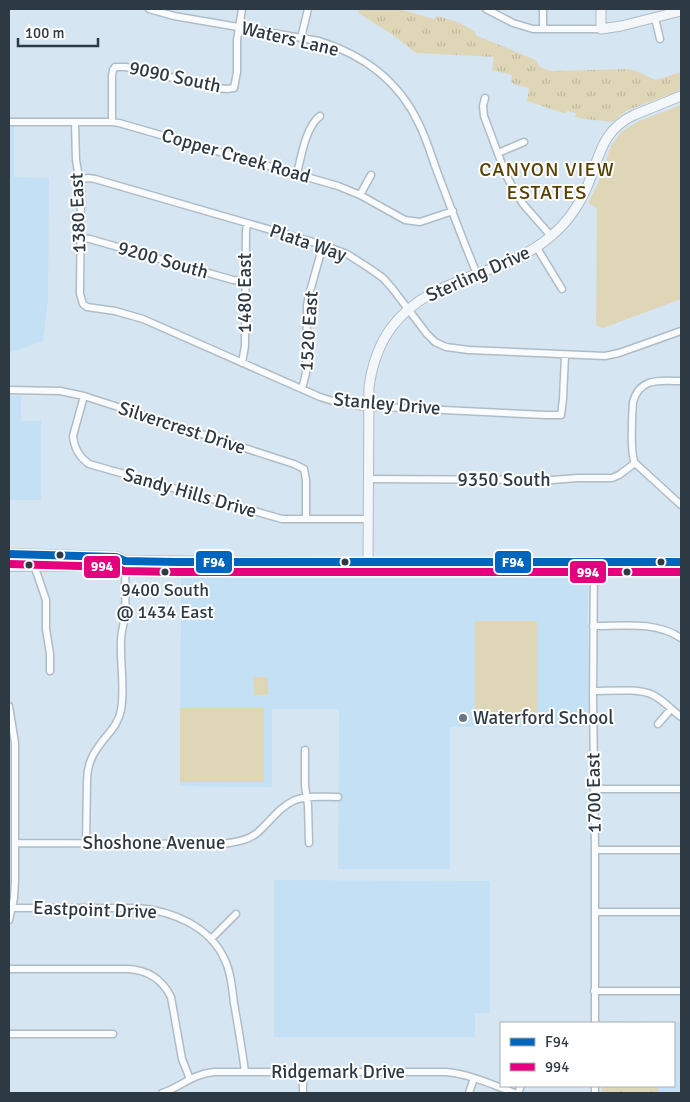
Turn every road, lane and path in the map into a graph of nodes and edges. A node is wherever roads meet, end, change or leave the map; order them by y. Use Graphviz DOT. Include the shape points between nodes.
graph roads {
  1 [pos="149,9"];
  2 [pos="242,9"];
  3 [pos="308,9"];
  4 [pos="486,9"];
  5 [pos="543,9"];
  6 [pos="601,9"];
  7 [pos="681,11"];
  8 [pos="174,12"];
  9 [pos="655,18"];
  10 [pos="239,27"];
  11 [pos="543,29"];
  12 [pos="601,29"];
  13 [pos="301,38"];
  14 [pos="660,39"];
  15 [pos="681,96"];
  16 [pos="485,98"];
  17 [pos="320,116"];
  18 [pos="9,122"];
  19 [pos="75,122"];
  20 [pos="112,122"];
  21 [pos="524,142"];
  22 [pos="498,153"];
  23 [pos="297,174"];
  24 [pos="371,175"];
  25 [pos="79,180"];
  26 [pos="360,195"];
  27 [pos="453,211"];
  28 [pos="247,223"];
  29 [pos="551,236"];
  30 [pos="80,238"];
  31 [pos="323,245"];
  32 [pos="537,248"];
  33 [pos="477,274"];
  34 [pos="246,281"];
  35 [pos="562,289"];
  36 [pos="83,304"];
  37 [pos="408,309"];
  38 [pos="681,331"];
  39 [pos="565,355"];
  40 [pos="242,363"];
  41 [pos="681,381"];
  42 [pos="302,389"];
  43 [pos="9,390"];
  44 [pos="84,396"];
  45 [pos="368,406"];
  46 [pos="635,463"];
  47 [pos="368,479"];
  48 [pos="681,505"];
  49 [pos="306,519"];
  50 [pos="368,519"];
  51 [pos="9,554"];
  52 [pos="125,561"];
  53 [pos="594,562"];
  54 [pos="681,562"];
  55 [pos="368,563"];
  56 [pos="9,566"];
  57 [pos="34,566"];
  58 [pos="593,626"];
  59 [pos="681,638"];
  60 [pos="50,671"];
  61 [pos="593,691"];
  62 [pos="9,706"];
  63 [pos="671,709"];
  64 [pos="681,717"];
  65 [pos="658,724"];
  66 [pos="305,750"];
  67 [pos="594,789"];
  68 [pos="681,789"];
  69 [pos="307,797"];
  70 [pos="338,797"];
  71 [pos="15,843"];
  72 [pos="309,843"];
  73 [pos="86,844"];
  74 [pos="595,850"];
  75 [pos="681,850"];
  76 [pos="11,908"];
  77 [pos="595,912"];
  78 [pos="681,912"];
  79 [pos="236,914"];
  80 [pos="9,920"];
  81 [pos="211,939"];
  82 [pos="9,969"];
  83 [pos="594,991"];
  84 [pos="681,991"];
  85 [pos="595,1022"];
  86 [pos="9,1034"];
  87 [pos="113,1034"];
  88 [pos="245,1072"];
  89 [pos="303,1072"];
  90 [pos="474,1078"];
  91 [pos="190,1079"];
  92 [pos="162,1093"];
  93 [pos="303,1093"];
  94 [pos="469,1093"];
  95 [pos="517,1093"];
  1 -- 8 [label="street, Waters Lane"];
  2 -- 10 [label="street"];
  3 -- 13 [label="street"];
  4 -- 11 [label="street" via="512,24"];
  5 -- 11 [label="street"];
  6 -- 12 [label="street"];
  7 -- 9 [label="street"];
  8 -- 10 [label="street, Waters Lane"];
  9 -- 12 [label="street"];
  9 -- 14 [label="street"];
  10 -- 13 [label="street, Waters Lane"];
  10 -- 20 [label="street, 9090 South" via="234,88 218,88 115,67 112,76"];
  11 -- 12 [label="street"];
  13 -- 27 [label="street, Waters Lane" via="351,53 392,84 419,124"];
  15 -- 29 [label="street, Sterling Drive" via="634,115 615,127 603,144 580,200"];
  16 -- 22 [label="street" via="484,116"];
  17 -- 23 [label="street" via="310,128"];
  18 -- 19 [label="street, Copper Creek Road"];
  19 -- 20 [label="street, Copper Creek Road"];
  19 -- 25 [label="street, 1380 East"];
  20 -- 23 [label="street, Copper Creek Road"];
  21 -- 22 [label="street"];
  22 -- 29 [label="street" via="523,204"];
  23 -- 26 [label="street, Copper Creek Road"];
  24 -- 26 [label="street"];
  25 -- 28 [label="street, Plata Way" via="95,179"];
  25 -- 30 [label="street, 1380 East"];
  26 -- 27 [label="street, Copper Creek Road" via="412,222 426,221"];
  27 -- 33 [label="street, Waters Lane"];
  28 -- 31 [label="street, Plata Way"];
  28 -- 34 [label="street, 1480 East"];
  29 -- 32 [label="street, Sterling Drive"];
  30 -- 34 [label="street, 9200 South"];
  30 -- 36 [label="street, 1380 East" via="80,294"];
  31 -- 37 [label="street, Plata Way" via="347,254 369,268 392,288"];
  31 -- 42 [label="street, 1520 East" via="307,305 306,373"];
  32 -- 33 [label="street, Sterling Drive"];
  32 -- 35 [label="street"];
  33 -- 37 [label="street, Sterling Drive" via="434,292"];
  34 -- 40 [label="street, 1480 East"];
  36 -- 40 [label="street, Stanley Drive" via="143,319"];
  37 -- 39 [label="street, Plata Way" via="427,334 446,347"];
  37 -- 45 [label="street, Sterling Drive" via="378,350 370,375"];
  38 -- 39 [label="street, Plata Way" via="611,355"];
  39 -- 45 [label="street, Stanley Drive" via="561,414"];
  40 -- 42 [label="street, Stanley Drive"];
  41 -- 46 [label="street" via="650,382 638,390 633,408 632,454"];
  42 -- 45 [label="street, Stanley Drive" via="333,401"];
  43 -- 44 [label="street, Silvercrest Drive" via="60,391"];
  44 -- 49 [label="street, Silvercrest Drive" via="304,469"];
  44 -- 49 [label="street, Sandy Hills Drive" via="74,442 79,454 89,464 274,517"];
  45 -- 47 [label="street, Sterling Drive"];
  46 -- 47 [label="street, 9350 South" via="619,475 605,479"];
  46 -- 48 [label="street"];
  47 -- 50 [label="street, Sterling Drive"];
  49 -- 50 [label="street, Sandy Hills Drive"];
  50 -- 55 [label="street, Sterling Drive"];
  51 -- 52 [label="main road" via="116,557"];
  52 -- 55 [label="main road"];
  52 -- 57 [label="main road" via="115,565"];
  52 -- 73 [label="street" via="121,712 89,763"];
  53 -- 54 [label="main road"];
  53 -- 55 [label="main road"];
  53 -- 58 [label="street, 1700 East"];
  56 -- 57 [label="main road"];
  57 -- 60 [label="street" via="46,600"];
  58 -- 59 [label="street" via="654,627"];
  58 -- 61 [label="street, 1700 East"];
  61 -- 63 [label="street" via="645,692"];
  61 -- 67 [label="street, 1700 East"];
  62 -- 71 [label="street" via="15,743"];
  63 -- 64 [label="street"];
  63 -- 65 [label="street"];
  66 -- 69 [label="street"];
  67 -- 68 [label="street"];
  67 -- 74 [label="street, 1700 East"];
  69 -- 70 [label="street, Shoshone Avenue"];
  69 -- 72 [label="street"];
  69 -- 73 [label="street, Shoshone Avenue" via="284,807 256,833 238,842"];
  71 -- 73 [label="street, Shoshone Avenue"];
  71 -- 76 [label="street" via="15,889"];
  74 -- 75 [label="street"];
  74 -- 77 [label="street, 1700 East"];
  76 -- 80 [label="street"];
  76 -- 81 [label="street, Eastpoint Drive" via="152,909 178,916"];
  77 -- 78 [label="street"];
  77 -- 83 [label="street, 1700 East"];
  79 -- 81 [label="street"];
  81 -- 88 [label="street, Eastpoint Drive" via="228,967"];
  82 -- 91 [label="street" via="128,969 148,972 171,997 182,1060"];
  83 -- 84 [label="street"];
  83 -- 85 [label="street, 1700 East"];
  86 -- 87 [label="street"];
  88 -- 89 [label="street, Ridgemark Drive"];
  88 -- 91 [label="street, Ridgemark Drive" via="205,1073"];
  89 -- 90 [label="street, Ridgemark Drive" via="446,1072"];
  89 -- 93 [label="street"];
  90 -- 94 [label="street"];
  90 -- 95 [label="street, Ridgemark Drive"];
  91 -- 92 [label="street, Ridgemark Drive"];
}
